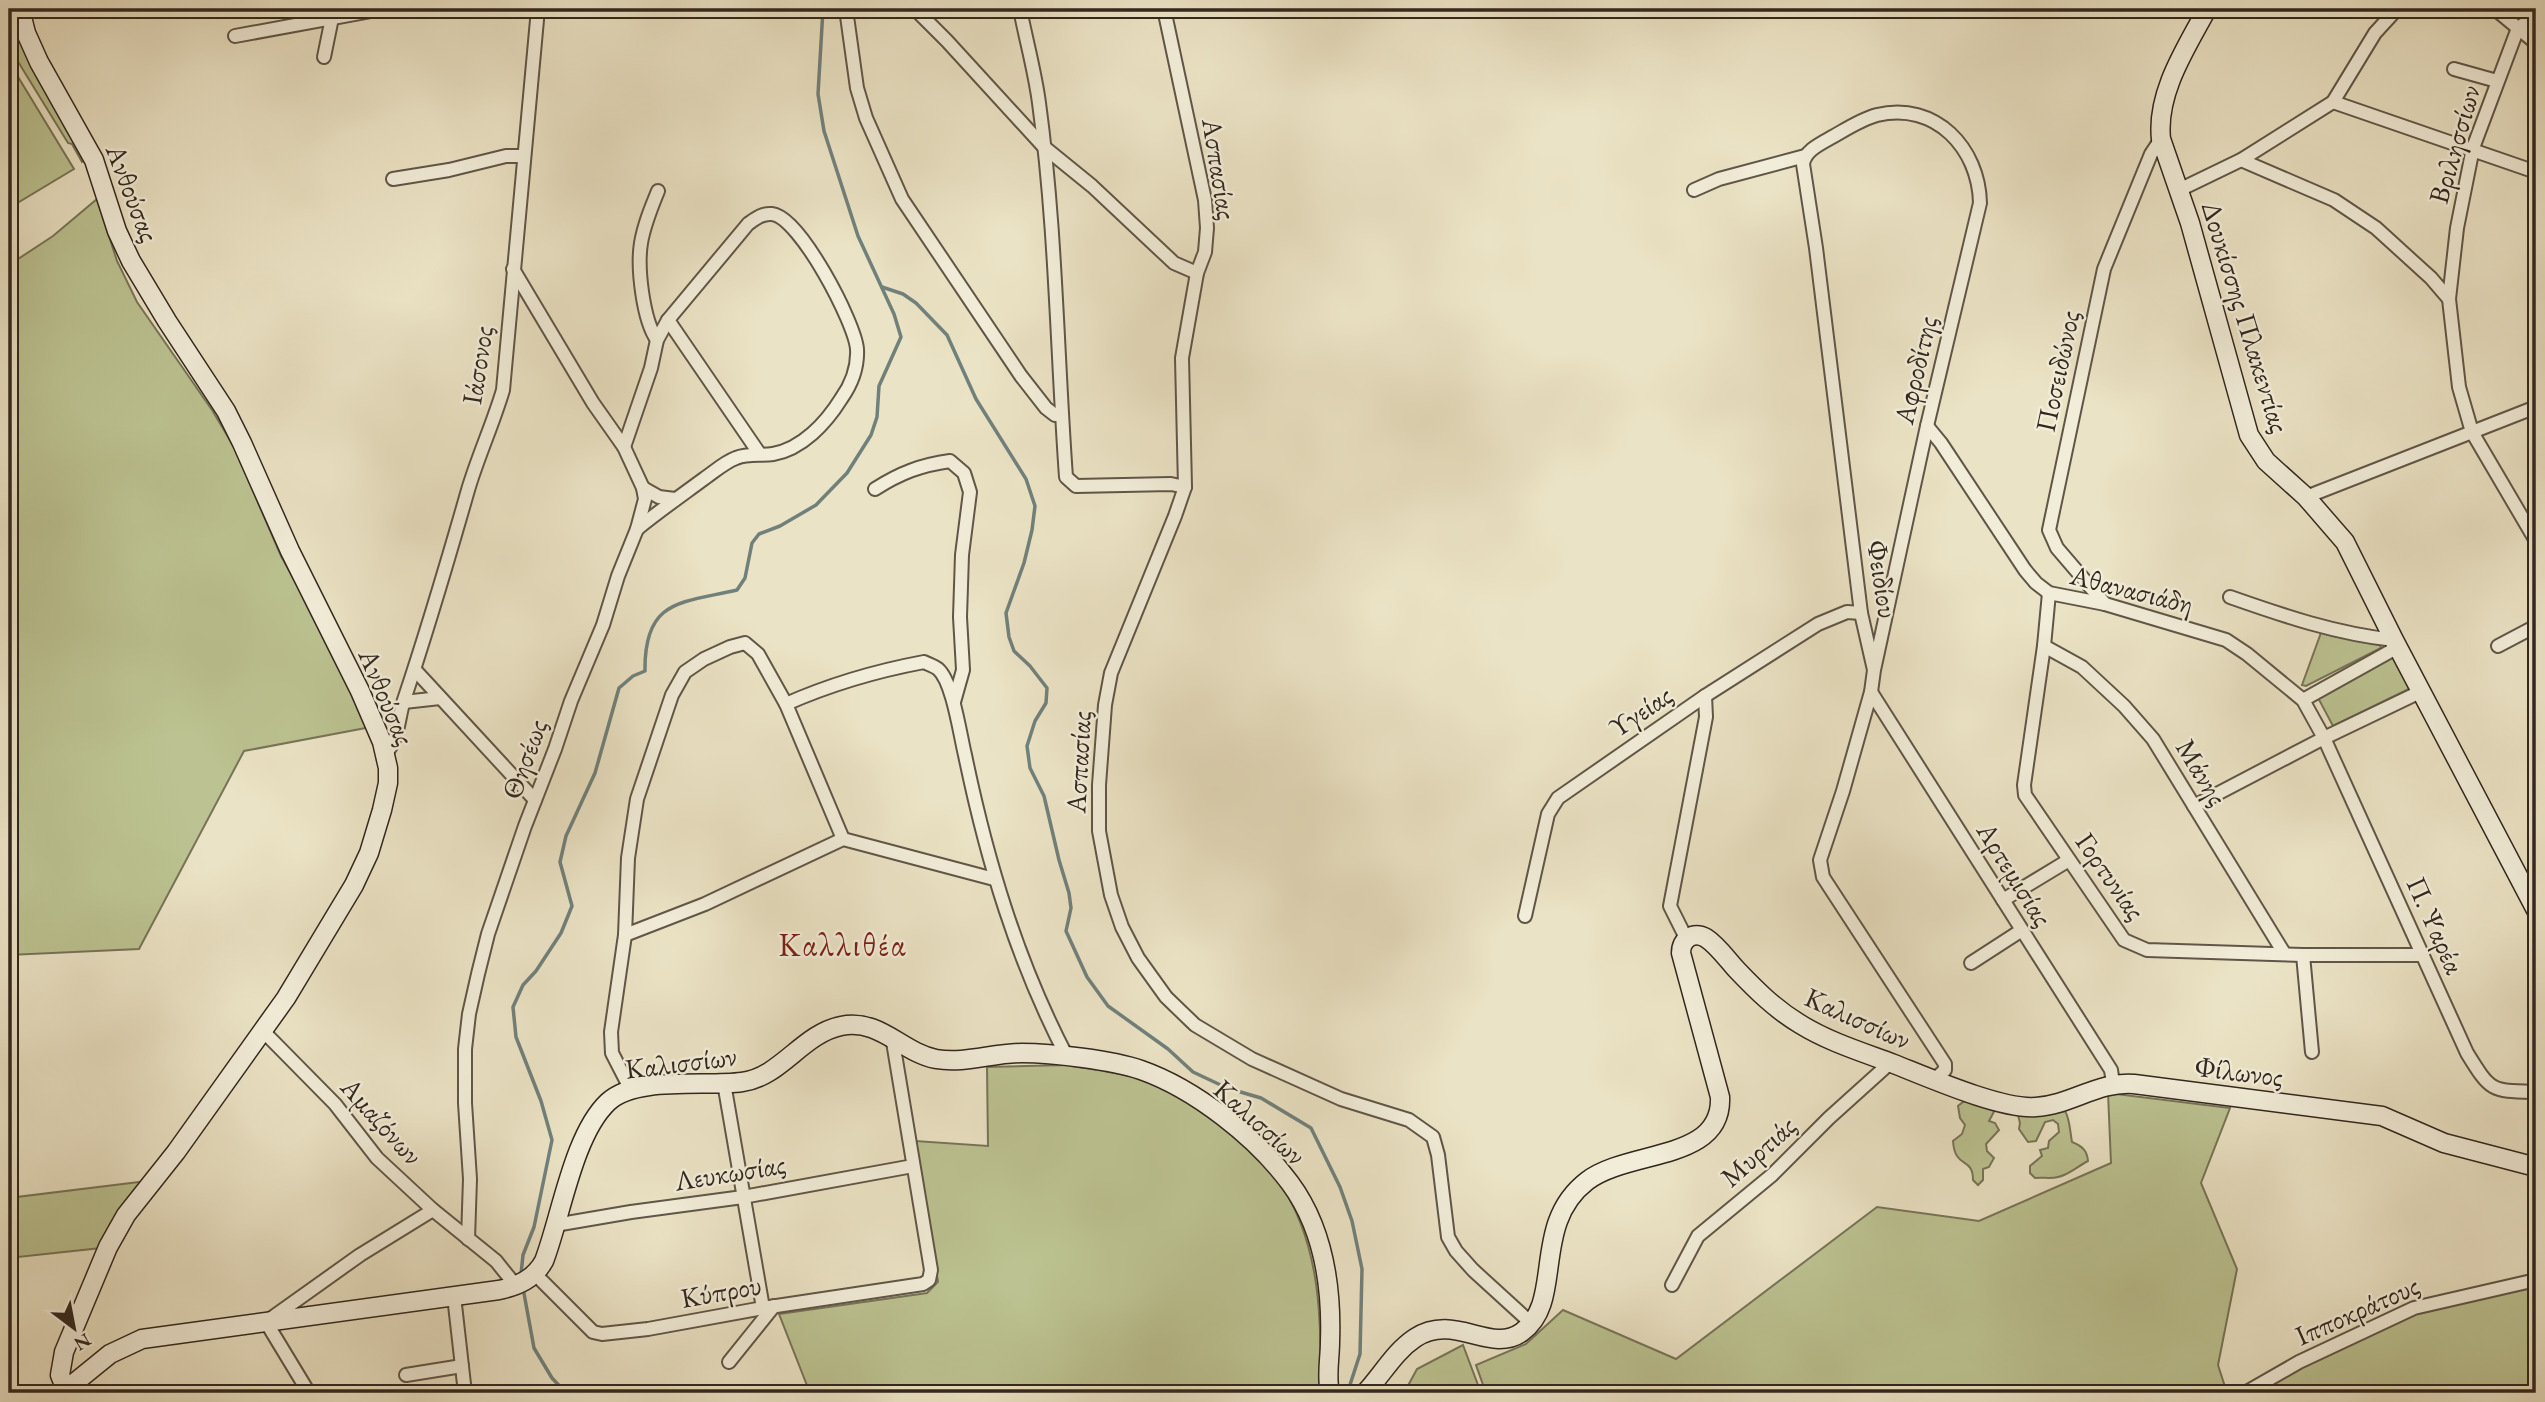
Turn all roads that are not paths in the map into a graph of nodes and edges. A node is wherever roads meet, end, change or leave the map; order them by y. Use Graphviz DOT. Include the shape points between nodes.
graph roads {
  1 [pos="20,9"];
  2 [pos="382,9"];
  3 [pos="538,9"];
  4 [pos="845,9"];
  5 [pos="915,9"];
  6 [pos="1020,9"];
  7 [pos="1164,9"];
  8 [pos="2207,9"];
  9 [pos="2397,9"];
  10 [pos="2494,9"];
  11 [pos="333,13"];
  12 [pos="2536,16"];
  13 [pos="2518,28"];
  14 [pos="235,36"];
  15 [pos="2536,43"];
  16 [pos="324,57"];
  17 [pos="2454,69"];
  18 [pos="2497,81"];
  19 [pos="2333,102"];
  20 [pos="2161,139"];
  21 [pos="1044,147"];
  22 [pos="2473,148"];
  23 [pos="524,156"];
  24 [pos="1805,156"];
  25 [pos="2241,160"];
  26 [pos="2536,172"];
  27 [pos="393,178"];
  28 [pos="1695,190"];
  29 [pos="2179,190"];
  30 [pos="657,191"];
  31 [pos="513,269"];
  32 [pos="1197,273"];
  33 [pos="2449,299"];
  34 [pos="668,320"];
  35 [pos="657,340"];
  36 [pos="2536,407"];
  37 [pos="1061,414"];
  38 [pos="1927,426"];
  39 [pos="2472,432"];
  40 [pos="624,447"];
  41 [pos="759,453"];
  42 [pos="1185,487"];
  43 [pos="643,488"];
  44 [pos="875,489"];
  45 [pos="2306,497"];
  46 [pos="675,499"];
  47 [pos="637,529"];
  48 [pos="2536,541"];
  49 [pos="2049,593"];
  50 [pos="2230,597"];
  51 [pos="2105,604"];
  52 [pos="1861,612"];
  53 [pos="2536,626"];
  54 [pos="2396,644"];
  55 [pos="2044,646"];
  56 [pos="2498,646"];
  57 [pos="415,670"];
  58 [pos="1874,670"];
  59 [pos="2423,691"];
  60 [pos="1871,692"];
  61 [pos="1705,696"];
  62 [pos="440,698"];
  63 [pos="2304,700"];
  64 [pos="404,702"];
  65 [pos="954,702"];
  66 [pos="786,704"];
  67 [pos="2324,738"];
  68 [pos="385,754"];
  69 [pos="535,800"];
  70 [pos="2193,806"];
  71 [pos="843,839"];
  72 [pos="2069,860"];
  73 [pos="994,879"];
  74 [pos="2003,900"];
  75 [pos="2536,910"];
  76 [pos="1525,916"];
  77 [pos="2022,930"];
  78 [pos="625,935"];
  79 [pos="1686,938"];
  80 [pos="2284,953"];
  81 [pos="2303,955"];
  82 [pos="2423,956"];
  83 [pos="1971,963"];
  84 [pos="263,1031"];
  85 [pos="892,1036"];
  86 [pos="2312,1052"];
  87 [pos="1068,1058"];
  88 [pos="1890,1063"];
  89 [pos="1934,1080"];
  90 [pos="724,1083"];
  91 [pos="2113,1083"];
  92 [pos="631,1090"];
  93 [pos="2536,1092"];
  94 [pos="913,1166"];
  95 [pos="2536,1167"];
  96 [pos="743,1197"];
  97 [pos="433,1210"];
  98 [pos="555,1226"];
  99 [pos="468,1239"];
  100 [pos="535,1274"];
  101 [pos="2536,1280"];
  102 [pos="1672,1285"];
  103 [pos="516,1286"];
  104 [pos="454,1296"];
  105 [pos="769,1307"];
  106 [pos="266,1322"];
  107 [pos="1531,1323"];
  108 [pos="729,1362"];
  109 [pos="462,1366"];
  110 [pos="406,1375"];
  111 [pos="64,1391"];
  112 [pos="309,1393"];
  113 [pos="465,1393"];
  114 [pos="1330,1393"];
  115 [pos="1365,1393"];
  116 [pos="2245,1393"];
  1 -- 68 [label="main road, Ανθούσας" via="39,62 94,160 131,261 232,423 360,691"];
  2 -- 11 [label="street"];
  3 -- 23 [label="street, Ιάσονος"];
  4 -- 37 [label="street" via="857,88 902,199 1021,376 1046,408"];
  5 -- 21 [label="street"];
  6 -- 21 [label="street"];
  7 -- 32 [label="street, Ασπασίας" via="1205,200 1205,252"];
  8 -- 20 [label="main road, Δουκίσσης Πλακεντίας" via="2166,94"];
  9 -- 19 [label="street" via="2375,33"];
  10 -- 13 [label="street"];
  11 -- 14 [label="street"];
  11 -- 16 [label="street"];
  12 -- 13 [label="street"];
  13 -- 15 [label="street"];
  13 -- 18 [label="street, Βριλησσίων"];
  17 -- 18 [label="street"];
  18 -- 22 [label="street, Βριλησσίων"];
  19 -- 22 [label="street"];
  19 -- 25 [label="street"];
  20 -- 29 [label="main road, Δουκίσσης Πλακεντίας"];
  20 -- 51 [label="street, Ποσειδώνος" via="2104,269 2049,530 2057,548"];
  21 -- 32 [label="street" via="1174,263"];
  21 -- 37 [label="street"];
  22 -- 26 [label="street"];
  22 -- 33 [label="street, Βριλησσίων"];
  23 -- 27 [label="street"];
  23 -- 31 [label="street, Ιάσονος"];
  24 -- 28 [label="street"];
  24 -- 38 [label="street, Αφροδίτης" via="1854,124 1877,115 1910,114 1946,129 1975,166 1980,204"];
  24 -- 52 [label="street, Φειδίου" via="1804,183"];
  25 -- 29 [label="street"];
  25 -- 33 [label="street" via="2334,200 2376,228"];
  29 -- 45 [label="main road, Δουκίσσης Πλακεντίας" via="2249,435 2266,461"];
  30 -- 35 [label="street" via="645,226 640,263 646,312"];
  31 -- 40 [label="street"];
  31 -- 57 [label="street, Ιάσονος" via="503,390 468,488"];
  32 -- 42 [label="street, Ασπασίας" via="1182,358"];
  33 -- 39 [label="street, Βριλησσίων" via="2459,387"];
  34 -- 35 [label="street"];
  34 -- 41 [label="street"];
  34 -- 41 [label="street" via="758,217 772,214 786,220 816,257 855,337 853,376 833,411 803,442 772,454"];
  35 -- 40 [label="street"];
  36 -- 39 [label="street"];
  37 -- 42 [label="street" via="1066,477 1076,486"];
  38 -- 49 [label="street, Αθανασιάδη" via="2025,570"];
  38 -- 58 [label="street, Αφροδίτης"];
  39 -- 45 [label="street"];
  39 -- 48 [label="street, Βριλησσίων"];
  40 -- 43 [label="street"];
  41 -- 46 [label="street" via="737,457"];
  42 -- 107 [label="street, Ασπασίας" via="1111,673 1105,705 1099,831 1122,927 1152,979 1195,1026 1252,1059 1340,1099 1409,1120 1433,1137 1448,1237 1473,1270"];
  43 -- 46 [label="street"];
  43 -- 47 [label="street, Θησέως" via="645,499"];
  44 -- 65 [label="street" via="926,464 950,461 964,473 970,492 962,555 963,670"];
  45 -- 54 [label="main road, Δουκίσσης Πλακεντίας" via="2344,542"];
  46 -- 47 [label="street"];
  47 -- 69 [label="street, Θησέως"];
  49 -- 51 [label="street, Αθανασιάδη"];
  49 -- 55 [label="street, Γορτυνίας"];
  50 -- 54 [label="street" via="2291,619"];
  51 -- 63 [label="street, Αθανασιάδη" via="2226,640"];
  52 -- 58 [label="street, Φειδίου"];
  52 -- 61 [label="street, Υγείας" via="1847,612 1818,624"];
  53 -- 56 [label="street"];
  54 -- 59 [label="main road, Δουκίσσης Πλακεντίας"];
  54 -- 63 [label="street"];
  55 -- 70 [label="street, Μάνης" via="2082,667 2142,724"];
  55 -- 72 [label="street, Γορτυνίας" via="2025,795"];
  57 -- 62 [label="street"];
  57 -- 64 [label="street, Ιάσονος"];
  58 -- 60 [label="street, Φειδίου"];
  59 -- 67 [label="street"];
  59 -- 75 [label="main road, Δουκίσσης Πλακεντίας"];
  60 -- 74 [label="street, Αρτεμισίας"];
  60 -- 89 [label="street, Φειδίου" via="1820,869 1945,1064"];
  61 -- 76 [label="street, Υγείας" via="1558,798 1548,814"];
  61 -- 79 [label="street" via="1706,717 1670,906"];
  62 -- 64 [label="street"];
  62 -- 69 [label="street"];
  63 -- 67 [label="street, Αθανασιάδη"];
  64 -- 68 [label="street, Ιάσονος" via="393,746"];
  65 -- 66 [label="street" via="940,671 923,662 838,683"];
  65 -- 73 [label="street"];
  66 -- 71 [label="street"];
  66 -- 78 [label="street" via="758,654 745,643 685,672 672,695 637,799 628,858"];
  67 -- 70 [label="street"];
  67 -- 82 [label="street, Π. Ψαρέα"];
  68 -- 84 [label="main road, Ανθούσας" via="385,797 365,864"];
  69 -- 99 [label="street, Θησέως" via="488,934 469,1014 465,1049"];
  70 -- 80 [label="street, Μάνης"];
  71 -- 73 [label="street"];
  71 -- 78 [label="street" via="705,904"];
  72 -- 74 [label="street"];
  72 -- 80 [label="street, Γορτυνίας" via="2124,940 2134,945 2147,950"];
  73 -- 87 [label="street" via="1035,992"];
  74 -- 77 [label="street, Αρτεμισίας"];
  77 -- 83 [label="street"];
  77 -- 91 [label="street, Αρτεμισίας" via="2111,1070"];
  78 -- 92 [label="street" via="611,1032 612,1053"];
  79 -- 88 [label="main road, Καλισσίων" via="1707,939 1760,994 1801,1025"];
  79 -- 107 [label="main road" via="1681,953 1720,1097 1715,1123 1698,1141 1615,1166 1573,1195 1556,1222 1544,1295"];
  80 -- 81 [label="street, Γορτυνίας"];
  81 -- 82 [label="street, Γορτυνίας"];
  81 -- 86 [label="street"];
  82 -- 93 [label="street, Π. Ψαρέα" via="2479,1072 2501,1091"];
  84 -- 97 [label="street, Αμαζόνων" via="335,1104 377,1158"];
  84 -- 111 [label="main road, Ανθούσας" via="117,1230 64,1353 60,1375"];
  85 -- 87 [label="main road, Καλισσίων" via="920,1054 940,1059 1018,1053"];
  85 -- 90 [label="main road, Καλισσίων" via="863,1025 835,1027 764,1074"];
  85 -- 94 [label="street"];
  87 -- 114 [label="main road, Καλισσίων" via="1139,1069 1189,1093 1229,1122 1289,1182 1313,1226 1326,1269"];
  88 -- 89 [label="main road, Καλισσίων"];
  88 -- 102 [label="street, Μυρτιάς" via="1772,1175 1698,1236"];
  89 -- 91 [label="main road, Φίλωνος" via="2032,1108"];
  90 -- 92 [label="main road, Καλισσίων"];
  90 -- 96 [label="street"];
  91 -- 95 [label="main road, Φίλωνος" via="2382,1116 2444,1143"];
  92 -- 98 [label="main road, Καλισσίων" via="612,1099 597,1116"];
  94 -- 96 [label="street, Λευκωσίας"];
  94 -- 105 [label="street, Κύπρου" via="929,1280"];
  96 -- 98 [label="street, Λευκωσίας"];
  96 -- 105 [label="street"];
  97 -- 99 [label="street, Αμαζόνων"];
  97 -- 106 [label="street"];
  98 -- 100 [label="main road, Καλισσίων" via="546,1258"];
  99 -- 103 [label="street" via="496,1261"];
  100 -- 103 [label="main road"];
  100 -- 105 [label="street, Κύπρου" via="593,1332 602,1334"];
  101 -- 116 [label="street, Ιπποκράτους" via="2414,1308"];
  103 -- 104 [label="main road"];
  104 -- 106 [label="main road"];
  104 -- 109 [label="street"];
  105 -- 108 [label="street"];
  106 -- 111 [label="main road" via="129,1343"];
  106 -- 112 [label="street"];
  107 -- 115 [label="main road" via="1509,1339 1454,1329 1423,1333 1404,1346"];
  109 -- 110 [label="street"];
  109 -- 113 [label="street"];
}
